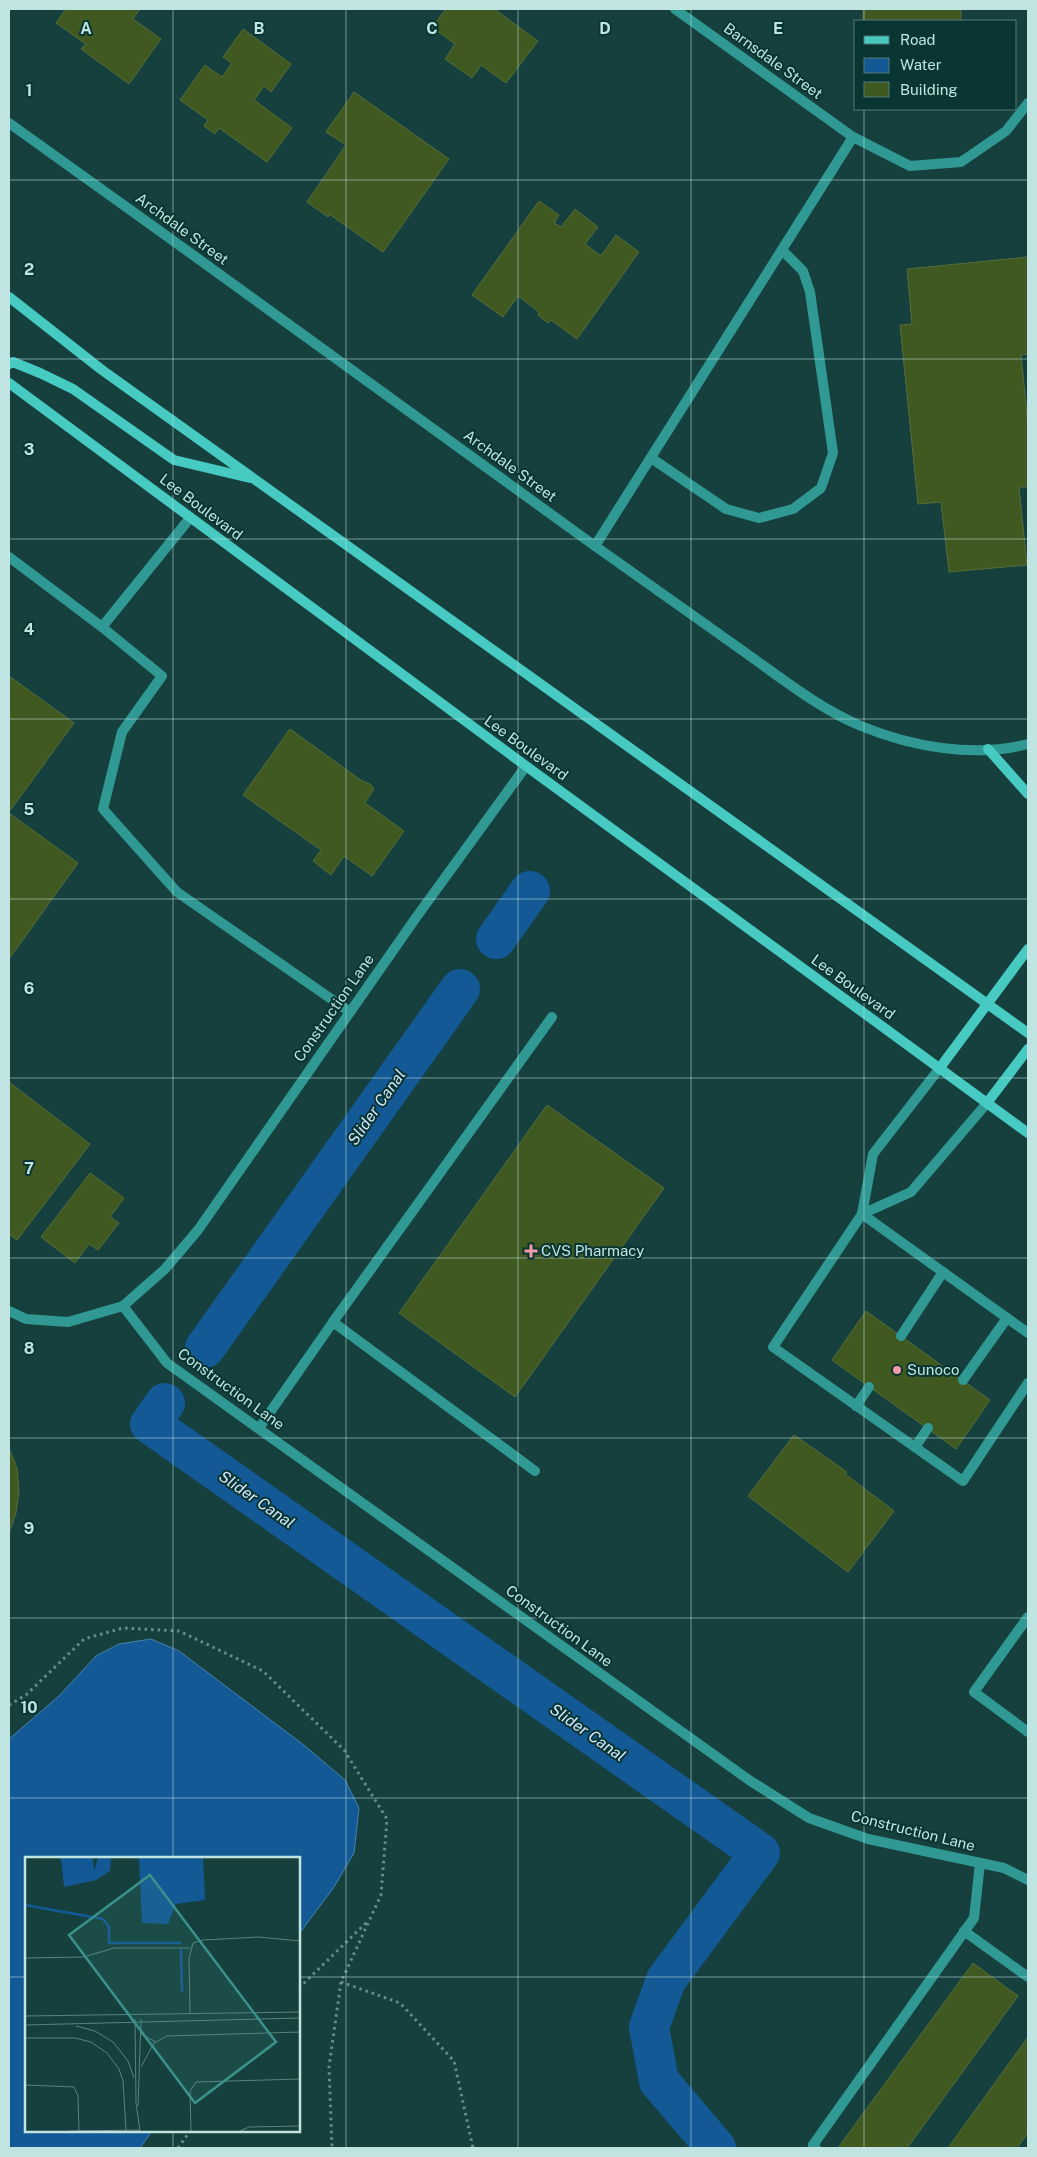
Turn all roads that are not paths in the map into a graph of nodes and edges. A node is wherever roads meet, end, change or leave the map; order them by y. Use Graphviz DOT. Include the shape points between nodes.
graph roads {
  1 [pos="675,9"];
  2 [pos="1028,103"];
  3 [pos="9,123"];
  4 [pos="853,137"];
  5 [pos="782,250"];
  6 [pos="9,297"];
  7 [pos="9,364"];
  8 [pos="9,383"];
  9 [pos="651,458"];
  10 [pos="256,479"];
  11 [pos="190,518"];
  12 [pos="595,546"];
  13 [pos="9,557"];
  14 [pos="102,627"];
  15 [pos="1028,744"];
  16 [pos="988,750"];
  17 [pos="526,766"];
  18 [pos="1028,794"];
  19 [pos="1028,949"];
  20 [pos="988,1004"];
  21 [pos="350,1012"];
  22 [pos="552,1017"];
  23 [pos="1028,1033"];
  24 [pos="1028,1049"];
  25 [pos="939,1070"];
  26 [pos="987,1103"];
  27 [pos="1028,1134"];
  28 [pos="862,1214"];
  29 [pos="943,1272"];
  30 [pos="122,1306"];
  31 [pos="9,1311"];
  32 [pos="1007,1318"];
  33 [pos="333,1322"];
  34 [pos="1028,1333"];
  35 [pos="901,1336"];
  36 [pos="963,1380"];
  37 [pos="1028,1383"];
  38 [pos="869,1386"];
  39 [pos="856,1406"];
  40 [pos="258,1428"];
  41 [pos="928,1428"];
  42 [pos="915,1447"];
  43 [pos="535,1471"];
  44 [pos="1028,1617"];
  45 [pos="1028,1732"];
  46 [pos="980,1863"];
  47 [pos="1028,1880"];
  48 [pos="964,1932"];
  49 [pos="1028,1977"];
  50 [pos="816,2148"];
  1 -- 4 [label="street, Barnsdale Street"];
  2 -- 4 [label="street, Barnsdale Street" via="1006,131 961,162 910,166"];
  3 -- 12 [label="street, Archdale Street"];
  4 -- 5 [label="street"];
  5 -- 9 [label="street"];
  5 -- 9 [label="street" via="804,272 810,292 833,453 822,488 793,509 759,518 726,509"];
  6 -- 10 [label="main road" via="102,370"];
  7 -- 10 [label="main road" via="12,362 40,373 72,389 174,460"];
  8 -- 11 [label="main road, Lee Boulevard"];
  9 -- 12 [label="street"];
  10 -- 20 [label="main road"];
  11 -- 14 [label="street"];
  11 -- 17 [label="main road, Lee Boulevard"];
  12 -- 16 [label="street, Archdale Street" via="785,681 861,726 912,742"];
  13 -- 14 [label="street"];
  14 -- 21 [label="street" via="162,676 122,732 103,808 177,892"];
  15 -- 16 [label="street, Archdale Street"];
  16 -- 18 [label="main road"];
  17 -- 21 [label="street, Construction Lane"];
  17 -- 25 [label="main road, Lee Boulevard"];
  19 -- 20 [label="main road"];
  20 -- 23 [label="main road"];
  20 -- 25 [label="main road"];
  21 -- 30 [label="street, Construction Lane" via="198,1230 165,1269"];
  22 -- 33 [label="street"];
  24 -- 26 [label="main road"];
  25 -- 26 [label="main road, Lee Boulevard"];
  25 -- 28 [label="street" via="873,1154"];
  26 -- 27 [label="main road, Lee Boulevard"];
  26 -- 28 [label="street" via="911,1192"];
  28 -- 29 [label="street"];
  28 -- 39 [label="street" via="773,1347"];
  29 -- 32 [label="street"];
  29 -- 35 [label="street"];
  30 -- 31 [label="street, Construction Lane" via="68,1322 26,1319"];
  30 -- 40 [label="street, Construction Lane" via="167,1362"];
  32 -- 34 [label="street"];
  32 -- 36 [label="street"];
  33 -- 40 [label="street"];
  33 -- 43 [label="street"];
  37 -- 42 [label="street" via="962,1481"];
  38 -- 39 [label="street"];
  39 -- 42 [label="street"];
  40 -- 46 [label="street, Construction Lane" via="749,1780 809,1818 868,1839"];
  41 -- 42 [label="street"];
  44 -- 45 [label="street" via="974,1692"];
  46 -- 47 [label="street, Construction Lane" via="1004,1868"];
  46 -- 48 [label="street" via="974,1918"];
  48 -- 49 [label="street"];
  48 -- 50 [label="street" via="813,2146"];
}
